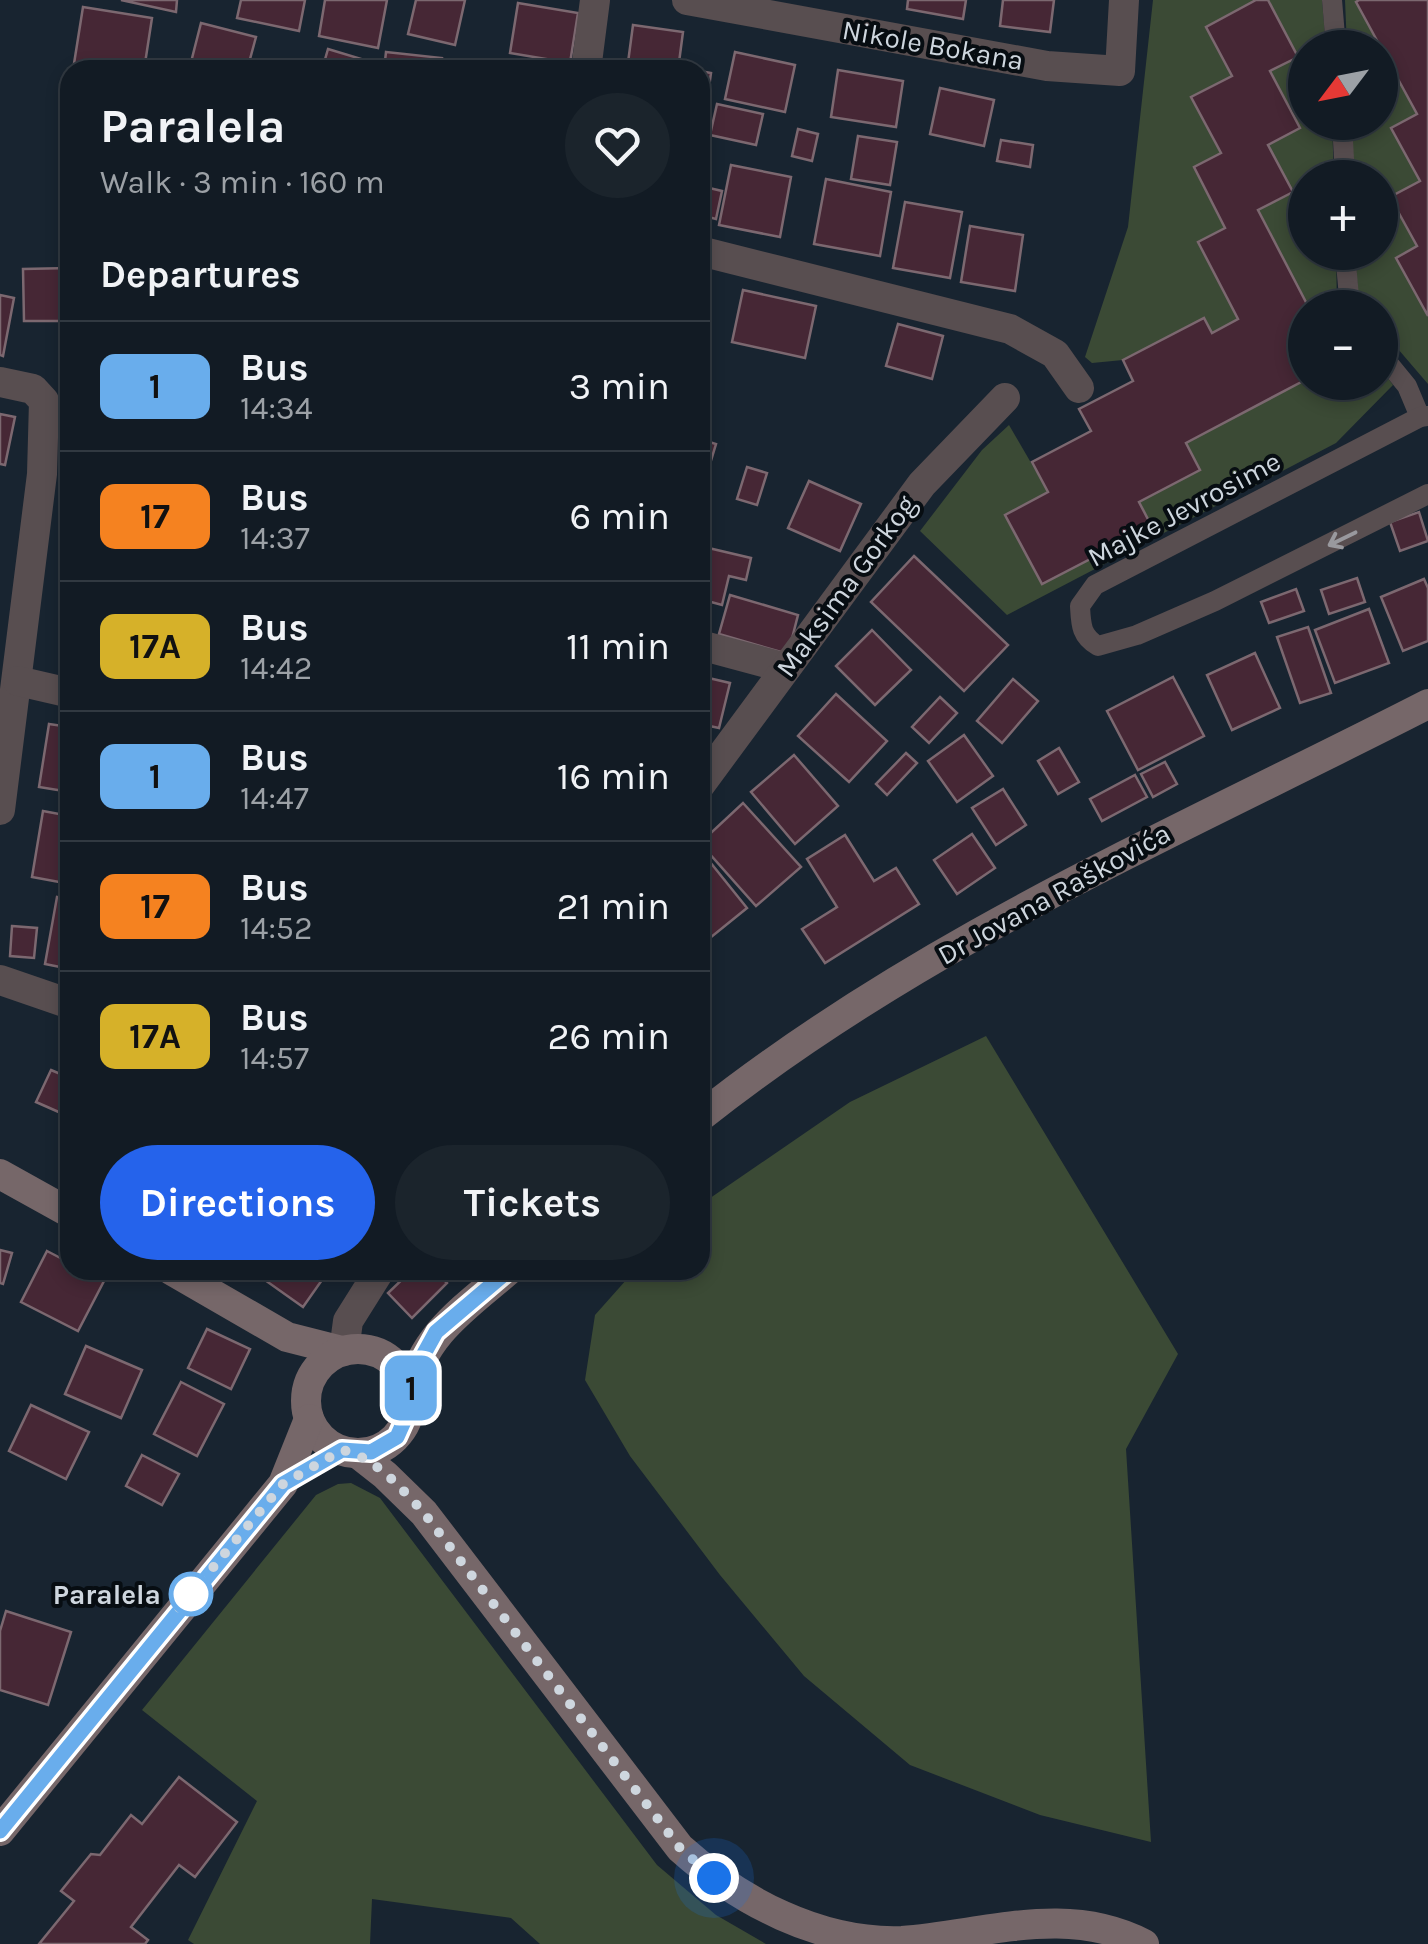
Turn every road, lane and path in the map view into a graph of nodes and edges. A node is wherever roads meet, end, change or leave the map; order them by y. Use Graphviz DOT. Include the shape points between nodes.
graph roads {
  1 [pos="595,0"];
  2 [pos="687,0"];
  3 [pos="1124,0"];
  4 [pos="1332,0"];
  5 [pos="1334,30"];
  6 [pos="587,60"];
  7 [pos="710,253"];
  8 [pos="1398,375"];
  9 [pos="0,382"];
  10 [pos="1079,388"];
  11 [pos="1005,398"];
  12 [pos="1424,416"];
  13 [pos="56,478"];
  14 [pos="1428,494"];
  15 [pos="710,649"];
  16 [pos="786,668"];
  17 [pos="18,681"];
  18 [pos="60,691"];
  19 [pos="1428,704"];
  20 [pos="710,772"];
  21 [pos="0,810"];
  22 [pos="0,980"];
  23 [pos="60,1001"];
  24 [pos="710,1110"];
  25 [pos="0,1174"];
  26 [pos="60,1207"];
  27 [pos="188,1280"];
  28 [pos="374,1280"];
  29 [pos="496,1280"];
  30 [pos="436,1332"];
  31 [pos="290,1338"];
  32 [pos="353,1351"];
  33 [pos="311,1378"];
  34 [pos="410,1393"];
  35 [pos="309,1419"];
  36 [pos="397,1437"];
  37 [pos="349,1452"];
  38 [pos="283,1484"];
  39 [pos="424,1513"];
  40 [pos="0,1831"];
  41 [pos="1011,1934"];
  42 [pos="1144,1944"];
  1 -- 6 [label="street"];
  2 -- 3 [label="street, Nikole Bokana" via="1047,66 1120,71"];
  4 -- 5 [label="lane"];
  7 -- 10 [label="street" via="1010,329 1056,354"];
  8 -- 12 [label="lane, Majke Jevrosime"];
  9 -- 13 [label="street" via="33,389 44,401"];
  11 -- 16 [label="street, Maksima Gorkog" via="922,484"];
  14 -- 12 [label="lane, Majke Jevrosime, one-way" via="1137,636 1098,646 1081,626 1080,606 1095,585"];
  13 -- 17 [label="street"];
  15 -- 16 [label="street"];
  16 -- 20 [label="street, Maksima Gorkog"];
  17 -- 18 [label="street"];
  17 -- 21 [label="street"];
  19 -- 24 [label="street, Dr Jovana Raškovića" via="1013,912 806,1040"];
  22 -- 23 [label="street"];
  25 -- 26 [label="street"];
  27 -- 31 [label="street"];
  28 -- 32 [label="street" via="348,1321"];
  29 -- 30 [label="street"];
  30 -- 32 [label="street" via="396,1349"];
  30 -- 34 [label="street"];
  31 -- 32 [label="street"];
  31 -- 33 [label="street"];
  32 -- 33 [label="street" via="325,1360"];
  32 -- 34 [label="street" via="401,1370"];
  33 -- 35 [label="street"];
  34 -- 36 [label="street"];
  35 -- 37 [label="street" via="329,1444"];
  35 -- 38 [label="street"];
  36 -- 37 [label="street" via="371,1452"];
  36 -- 39 [label="street"];
  37 -- 38 [label="street"];
  37 -- 39 [label="street" via="385,1474"];
  38 -- 40 [label="street"];
  39 -- 41 [label="street" via="680,1848 714,1878 790,1919 839,1936 900,1942"];
  41 -- 42 [label="street" via="1070,1922"];
}
